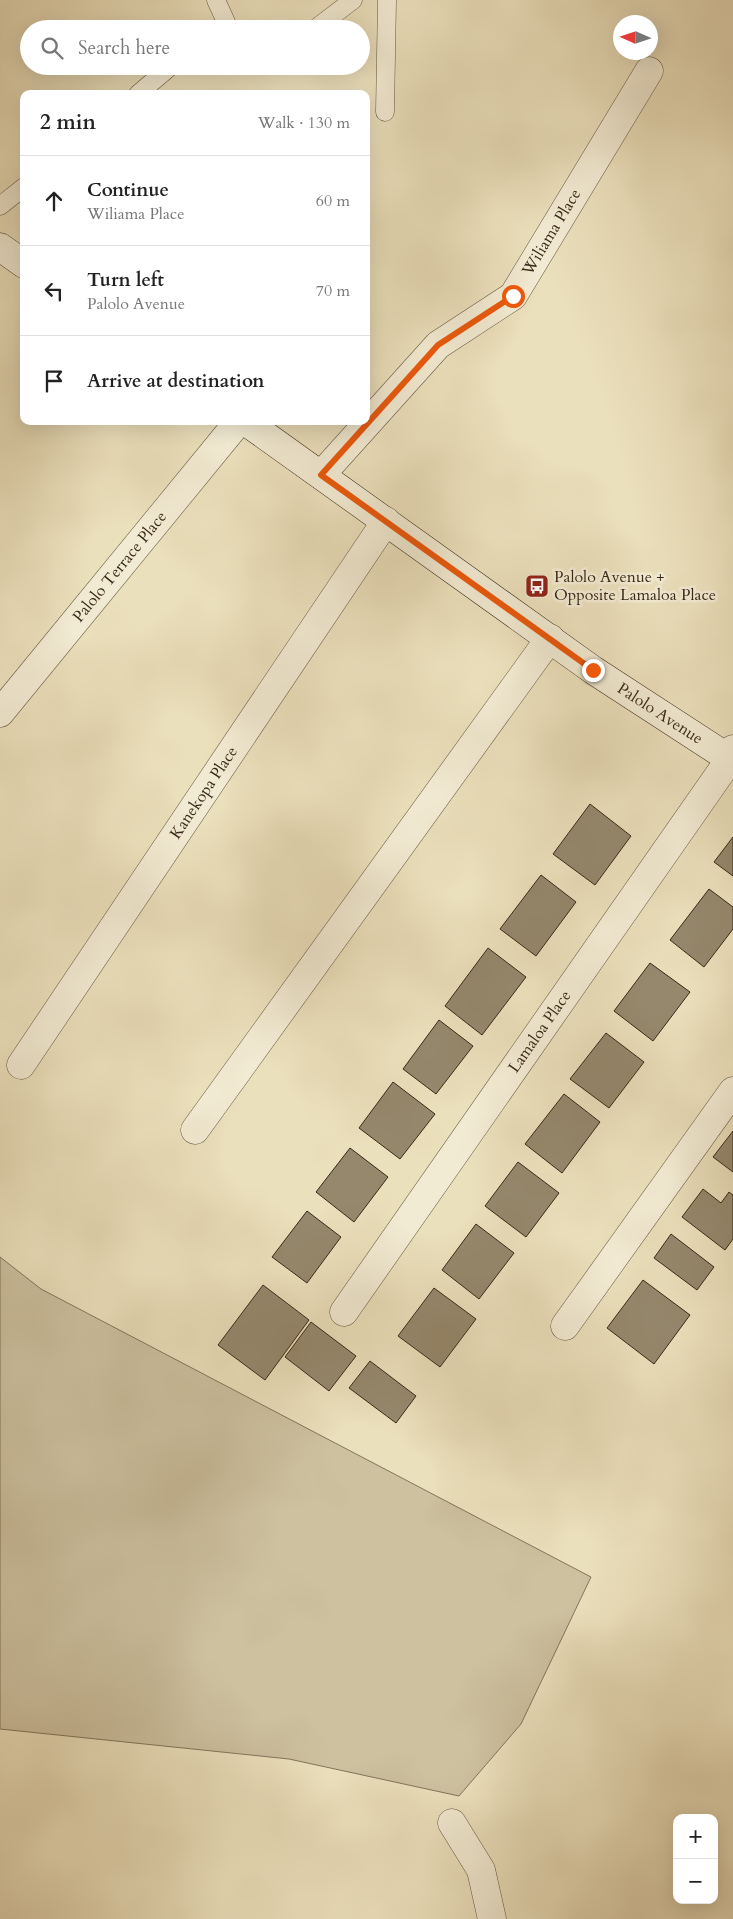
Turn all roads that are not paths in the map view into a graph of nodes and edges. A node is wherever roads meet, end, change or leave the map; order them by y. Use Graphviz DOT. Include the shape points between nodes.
graph roads {
  1 [pos="216,0"];
  2 [pos="353,0"];
  3 [pos="387,0"];
  4 [pos="224,20"];
  5 [pos="327,20"];
  6 [pos="649,71"];
  7 [pos="160,75"];
  8 [pos="143,90"];
  9 [pos="385,112"];
  10 [pos="20,190"];
  11 [pos="0,206"];
  12 [pos="0,247"];
  13 [pos="20,261"];
  14 [pos="370,421"];
  15 [pos="236,425"];
  16 [pos="251,425"];
  17 [pos="366,425"];
  18 [pos="321,475"];
  19 [pos="386,521"];
  20 [pos="550,638"];
  21 [pos="0,713"];
  22 [pos="732,756"];
  23 [pos="21,1065"];
  24 [pos="733,1091"];
  25 [pos="195,1130"];
  26 [pos="344,1312"];
  27 [pos="566,1326"];
  28 [pos="452,1823"];
  29 [pos="492,1919"];
  1 -- 4 [label="lane"];
  2 -- 5 [label="lane"];
  3 -- 9 [label="lane"];
  6 -- 14 [label="street, Wiliama Place" via="513,296 438,345"];
  7 -- 8 [label="lane"];
  10 -- 11 [label="lane"];
  12 -- 13 [label="street"];
  15 -- 21 [label="street, Palolo Terrace Place"];
  16 -- 18 [label="street, Palolo Avenue"];
  17 -- 18 [label="street, Wiliama Place"];
  18 -- 19 [label="street, Palolo Avenue"];
  19 -- 20 [label="street, Palolo Avenue"];
  19 -- 23 [label="street, Kanekopa Place"];
  20 -- 22 [label="street, Palolo Avenue" via="593,670"];
  20 -- 25 [label="street"];
  22 -- 26 [label="street, Lamaloa Place"];
  24 -- 27 [label="street"];
  28 -- 29 [label="street" via="481,1870"];
}
